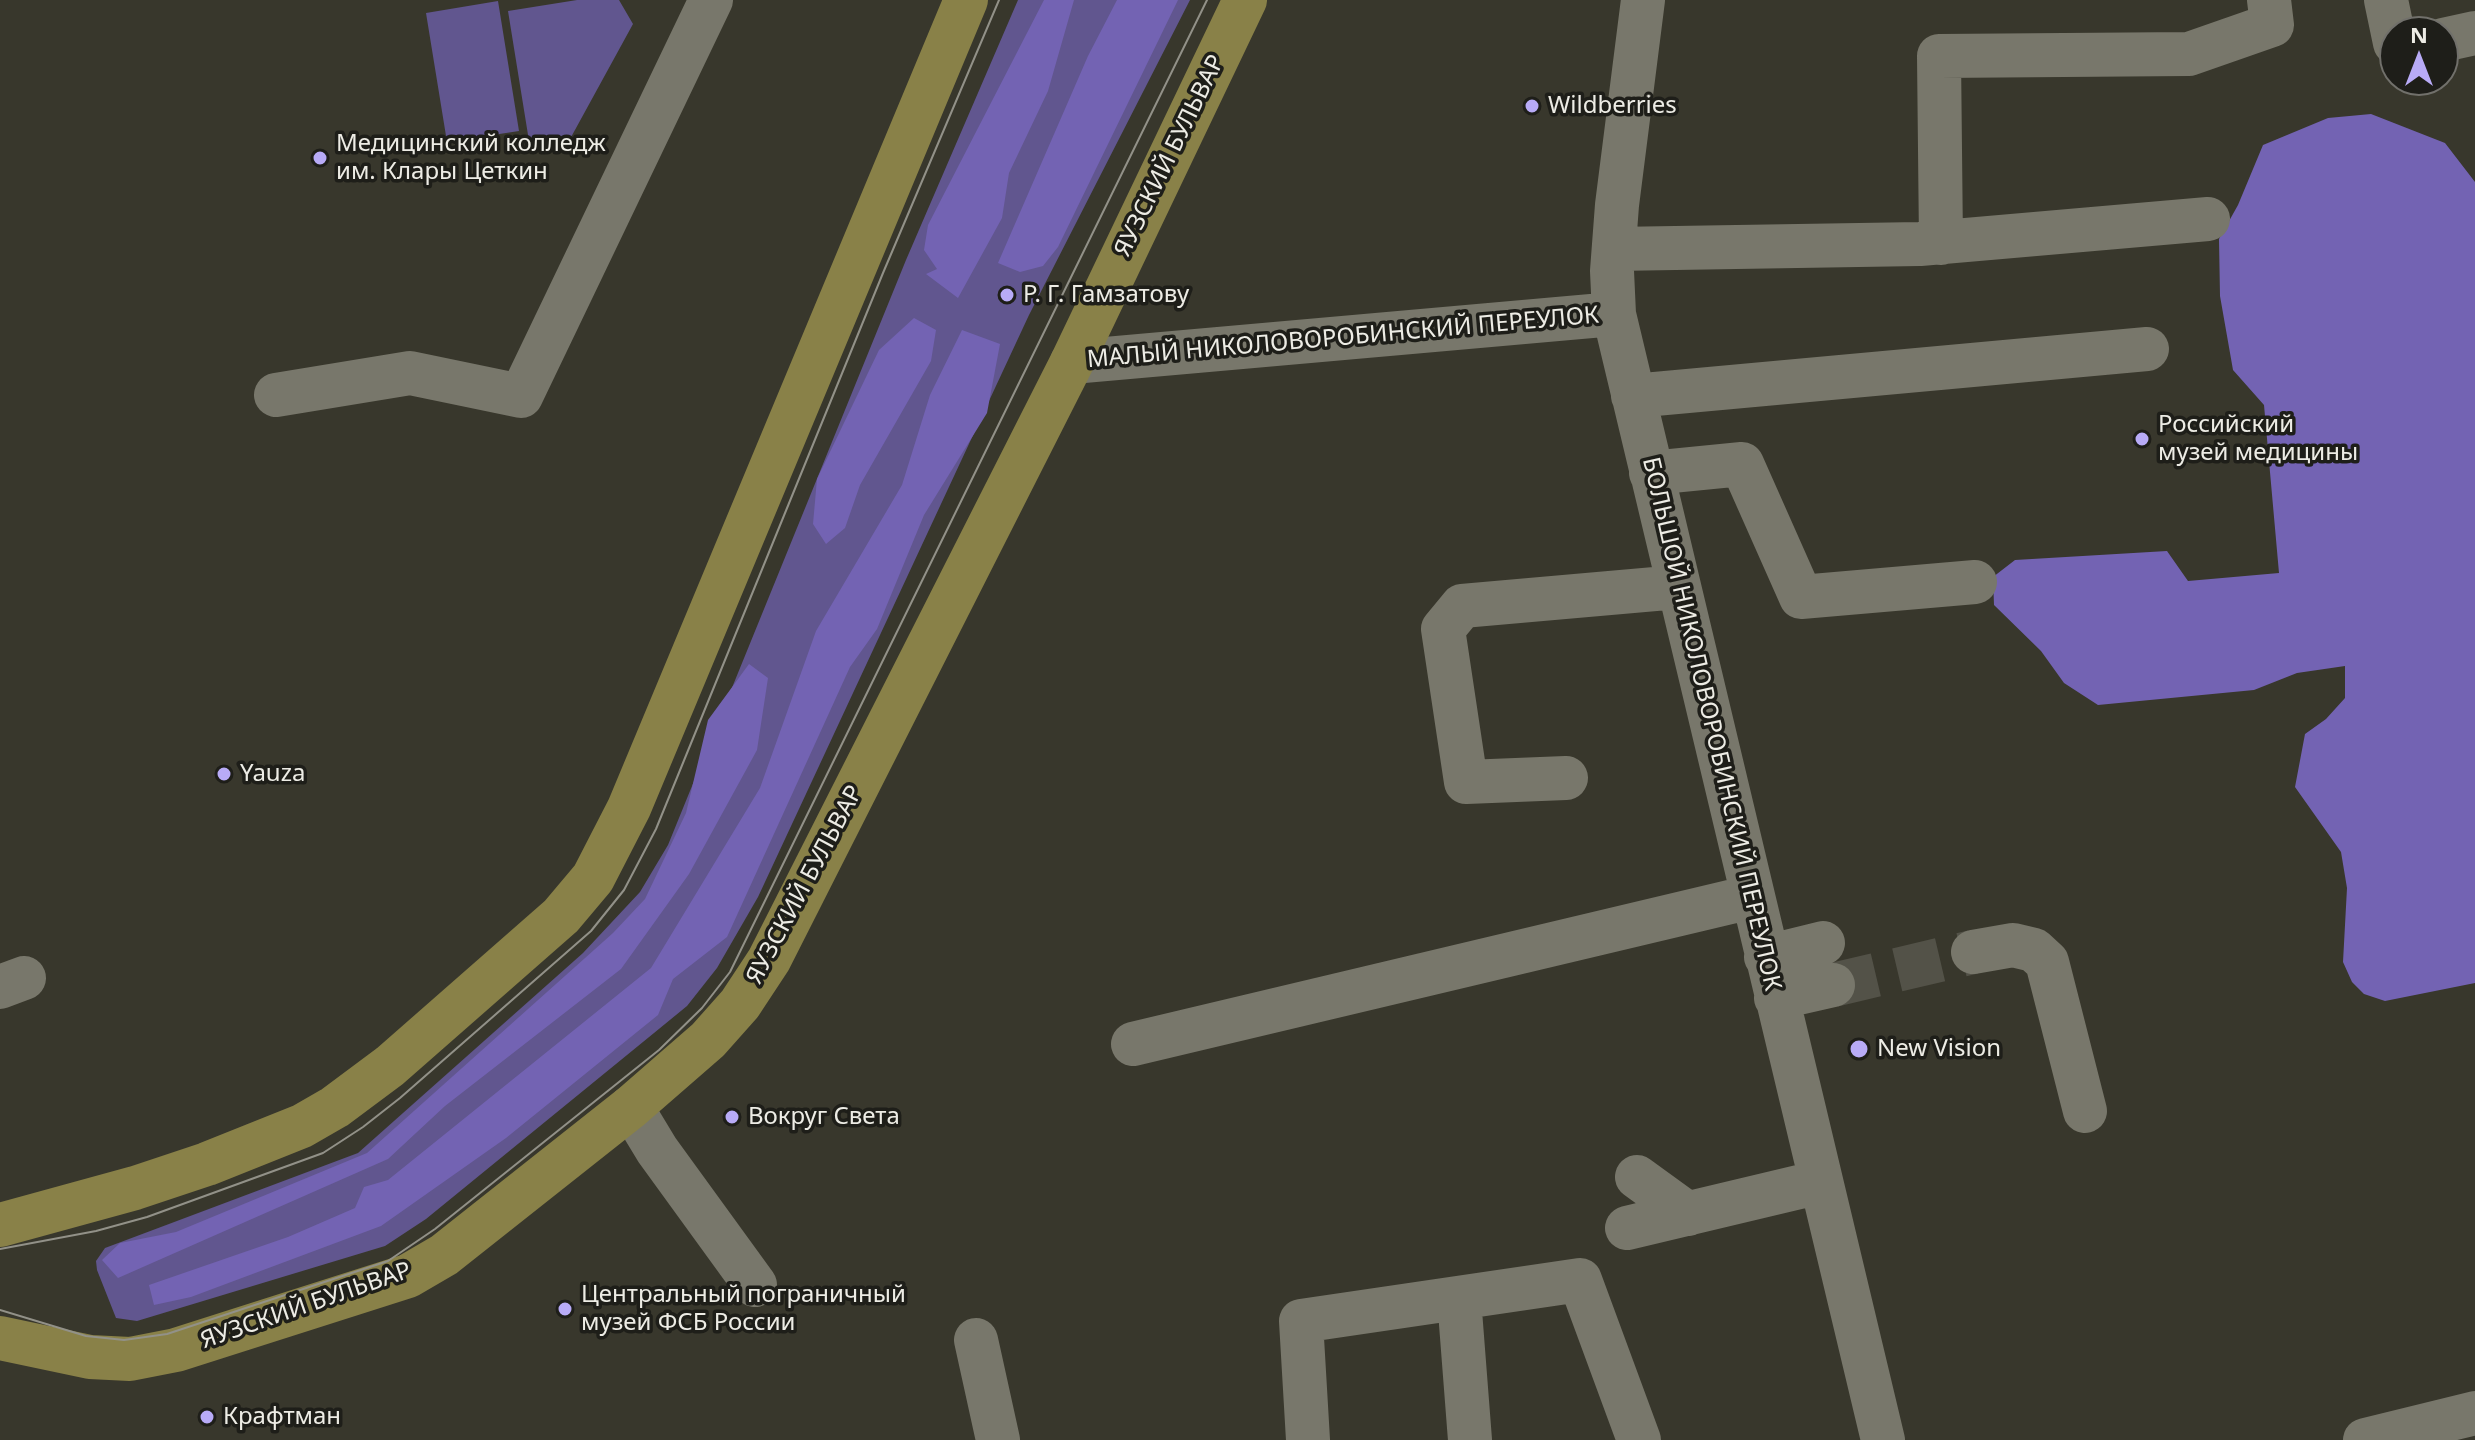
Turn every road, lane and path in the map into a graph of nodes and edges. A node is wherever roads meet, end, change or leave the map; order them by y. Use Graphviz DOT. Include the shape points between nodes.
graph roads {
  1 [pos="711,0"];
  2 [pos="966,0"];
  3 [pos="1245,0"];
  4 [pos="1643,0"];
  5 [pos="2269,0"];
  6 [pos="2208,219"];
  7 [pos="1941,243"];
  8 [pos="1614,249"];
  9 [pos="1614,314"];
  10 [pos="2147,349"];
  11 [pos="1072,362"];
  12 [pos="276,395"];
  13 [pos="1633,396"];
  14 [pos="1651,473"];
  15 [pos="1975,582"];
  16 [pos="1678,587"];
  17 [pos="1566,778"];
  18 [pos="1751,897"];
  19 [pos="1823,943"];
  20 [pos="1973,952"];
  21 [pos="1771,978"];
  22 [pos="1833,985"];
  23 [pos="1133,1044"];
  24 [pos="631,1107"];
  25 [pos="2085,1111"];
  26 [pos="1637,1177"];
  27 [pos="1820,1182"];
  28 [pos="1688,1214"];
  29 [pos="0,1225"];
  30 [pos="1627,1228"];
  31 [pos="755,1285"];
  32 [pos="1459,1298"];
  33 [pos="0,1338"];
  34 [pos="976,1340"];
  35 [pos="2475,1413"];
  36 [pos="998,1440"];
  37 [pos="1308,1440"];
  38 [pos="1470,1440"];
  39 [pos="1639,1440"];
  40 [pos="1883,1440"];
  41 [pos="2365,1440"];
  1 -- 12 [label="street" via="521,396 410,373"];
  2 -- 29 [label="main road" via="629,808 593,878 561,916 390,1066 335,1107 207,1164"];
  3 -- 11 [label="main road, ЯУЗСКИЙ БУЛЬВАР"];
  4 -- 8 [label="street, БОЛЬШОЙ НИКОЛОВОРОБИНСКИЙ ПЕРЕУЛОК"];
  5 -- 7 [label="street" via="2272,25 2189,54 1939,56"];
  6 -- 7 [label="street"];
  7 -- 8 [label="street"];
  8 -- 9 [label="street, БОЛЬШОЙ НИКОЛОВОРОБИНСКИЙ ПЕРЕУЛОК"];
  9 -- 11 [label="street, МАЛЫЙ НИКОЛОВОРОБИНСКИЙ ПЕРЕУЛОК"];
  9 -- 13 [label="street, БОЛЬШОЙ НИКОЛОВОРОБИНСКИЙ ПЕРЕУЛОК"];
  10 -- 13 [label="street"];
  11 -- 24 [label="main road, ЯУЗСКИЙ БУЛЬВАР" via="769,960 708,1040"];
  13 -- 14 [label="street, БОЛЬШОЙ НИКОЛОВОРОБИНСКИЙ ПЕРЕУЛОК"];
  14 -- 15 [label="street" via="1742,464 1801,597"];
  14 -- 16 [label="street, БОЛЬШОЙ НИКОЛОВОРОБИНСКИЙ ПЕРЕУЛОК"];
  16 -- 17 [label="street" via="1462,606 1443,629 1466,782"];
  16 -- 18 [label="street, БОЛЬШОЙ НИКОЛОВОРОБИНСКИЙ ПЕРЕУЛОК"];
  18 -- 21 [label="street, БОЛЬШОЙ НИКОЛОВОРОБИНСКИЙ ПЕРЕУЛОК"];
  18 -- 23 [label="street"];
  19 -- 21 [label="street"];
  20 -- 25 [label="street" via="2013,945 2034,950 2047,962"];
  21 -- 22 [label="street"];
  21 -- 27 [label="street, БОЛЬШОЙ НИКОЛОВОРОБИНСКИЙ ПЕРЕУЛОК"];
  24 -- 31 [label="street"];
  24 -- 33 [label="main road, ЯУЗСКИЙ БУЛЬВАР" via="444,1255 374,1289 176,1350 130,1359 90,1357"];
  26 -- 28 [label="street"];
  27 -- 28 [label="street"];
  27 -- 40 [label="street, БОЛЬШОЙ НИКОЛОВОРОБИНСКИЙ ПЕРЕУЛОК"];
  28 -- 30 [label="street"];
  32 -- 37 [label="street" via="1301,1321"];
  32 -- 38 [label="street"];
  32 -- 39 [label="street" via="1580,1280"];
  34 -- 36 [label="street"];
  35 -- 41 [label="street"];
}
